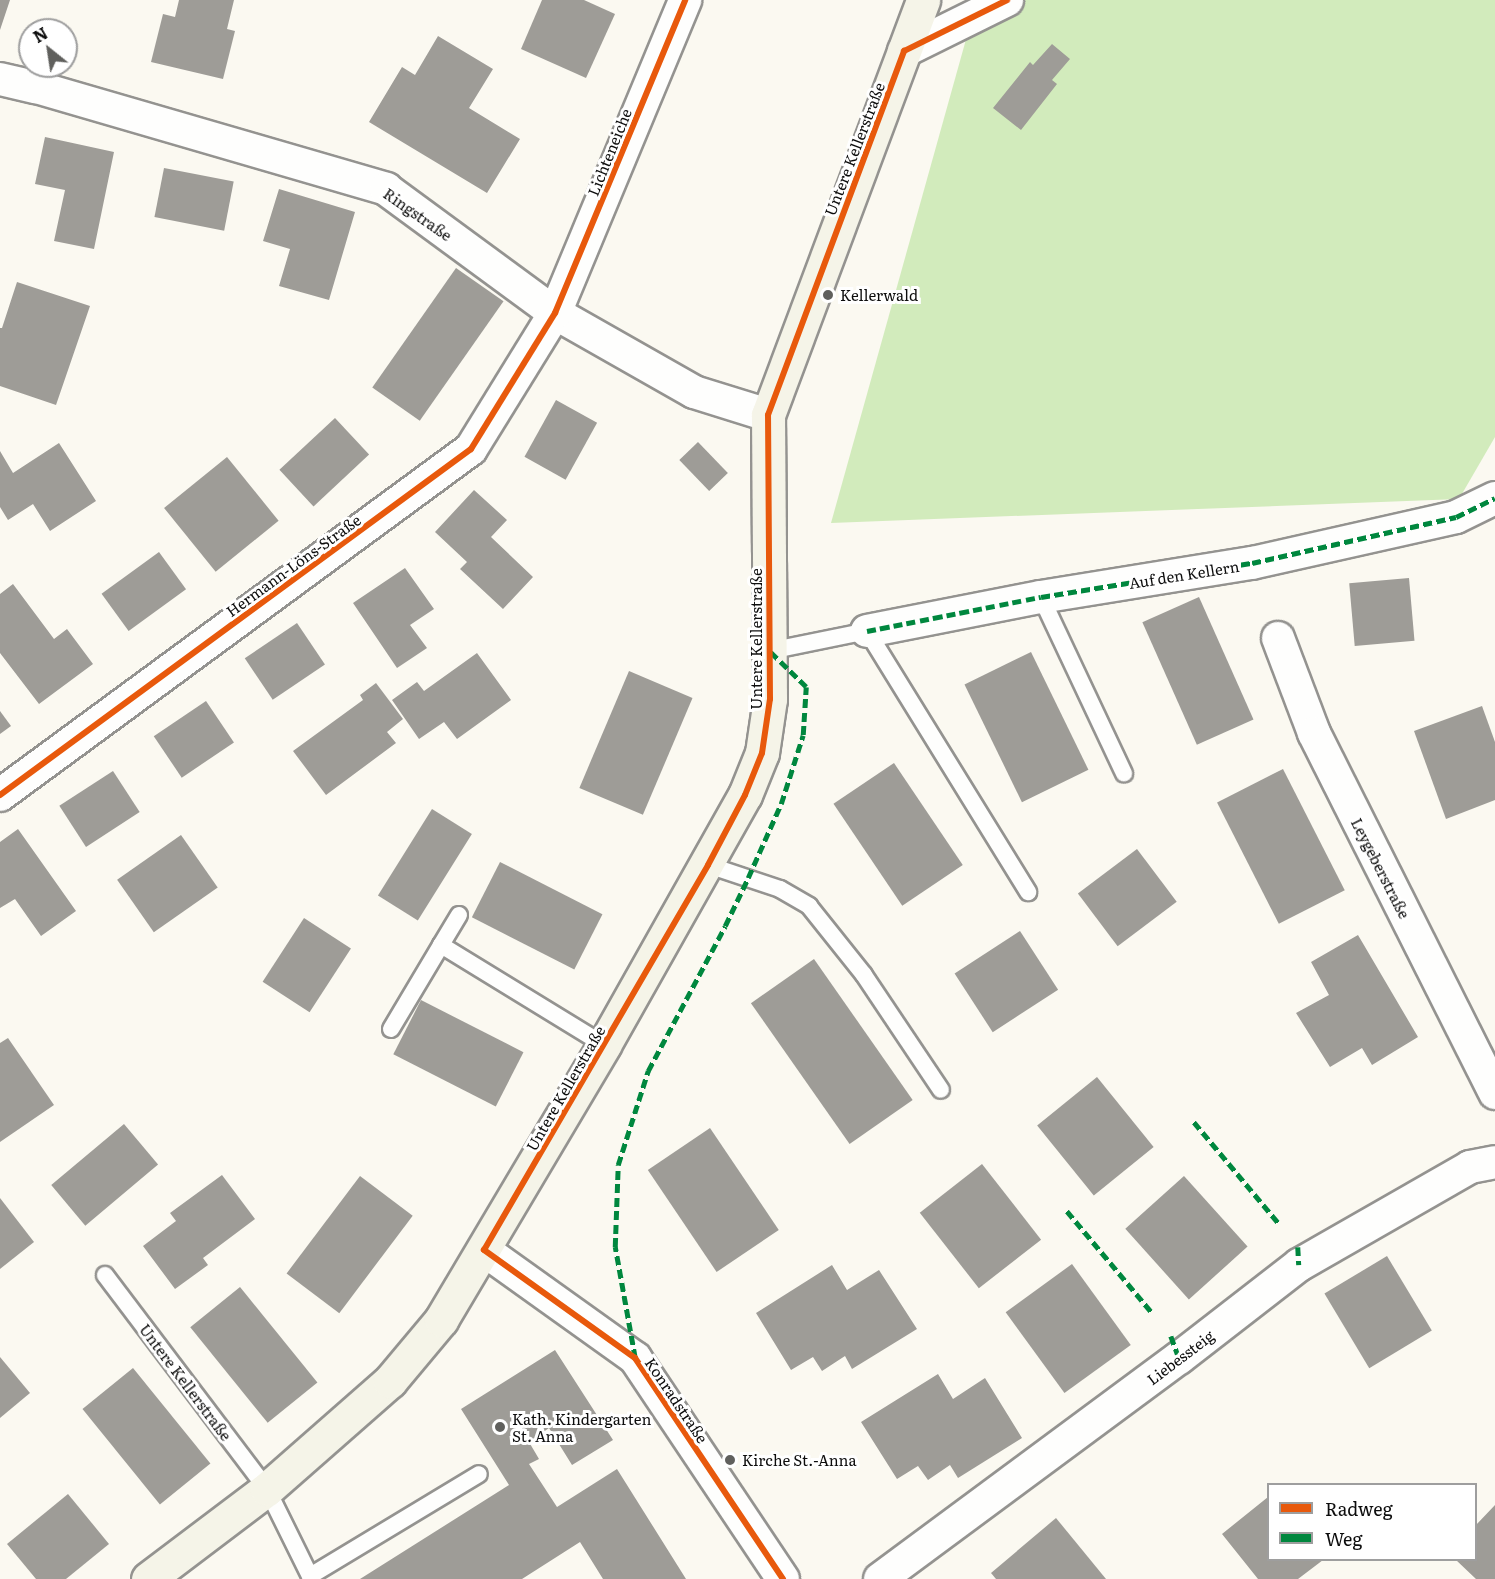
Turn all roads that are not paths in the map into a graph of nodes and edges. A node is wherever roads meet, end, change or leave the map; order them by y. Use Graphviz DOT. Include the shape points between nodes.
graph roads {
  1 [pos="685,0"];
  2 [pos="922,0"];
  3 [pos="1007,0"];
  4 [pos="904,51"];
  5 [pos="0,79"];
  6 [pos="555,313"];
  7 [pos="768,415"];
  8 [pos="1495,498"];
  9 [pos="1041,597"];
  10 [pos="867,631"];
  11 [pos="1278,638"];
  12 [pos="769,651"];
  13 [pos="1124,773"];
  14 [pos="0,795"];
  15 [pos="708,865"];
  16 [pos="1028,892"];
  17 [pos="459,915"];
  18 [pos="441,945"];
  19 [pos="391,1029"];
  20 [pos="604,1045"];
  21 [pos="941,1090"];
  22 [pos="1495,1093"];
  23 [pos="1495,1162"];
  24 [pos="484,1250"];
  25 [pos="105,1275"];
  26 [pos="478,1474"];
  27 [pos="267,1489"];
  28 [pos="307,1577"];
  29 [pos="148,1579"];
  30 [pos="783,1579"];
  31 [pos="880,1579"];
  1 -- 6 [label="street, Lichteneiche"];
  2 -- 4 [label="street, Untere Kellerstraße"];
  3 -- 4 [label="street"];
  4 -- 7 [label="street, Untere Kellerstraße"];
  5 -- 6 [label="street, Ringstraße" via="386,189"];
  6 -- 7 [label="street, Ringstraße" via="694,392"];
  6 -- 14 [label="street, Hermann-Löns-Straße" via="471,449"];
  7 -- 12 [label="street, Untere Kellerstraße"];
  8 -- 9 [label="street, Auf den Kellern" via="1456,517 1252,563"];
  9 -- 10 [label="street, Auf den Kellern"];
  9 -- 13 [label="lane"];
  10 -- 12 [label="lane, Untere Kellerstraße"];
  10 -- 16 [label="lane"];
  11 -- 22 [label="street, Leygeberstraße" via="1314,733"];
  12 -- 15 [label="street, Untere Kellerstraße" via="770,699 762,753"];
  15 -- 20 [label="street, Untere Kellerstraße"];
  15 -- 21 [label="lane" via="780,889 809,906 864,975"];
  17 -- 18 [label="lane"];
  18 -- 19 [label="lane"];
  18 -- 20 [label="lane, Untere Kellerstraße"];
  20 -- 24 [label="street, Untere Kellerstraße"];
  23 -- 31 [label="street, Liebessteig" via="1470,1167 1299,1265"];
  24 -- 27 [label="street, Untere Kellerstraße" via="441,1320 390,1382"];
  24 -- 30 [label="street, Konradstraße" via="635,1358"];
  25 -- 27 [label="lane, Untere Kellerstraße"];
  26 -- 28 [label="lane"];
  27 -- 28 [label="lane"];
  27 -- 29 [label="street, Untere Kellerstraße"];
}
